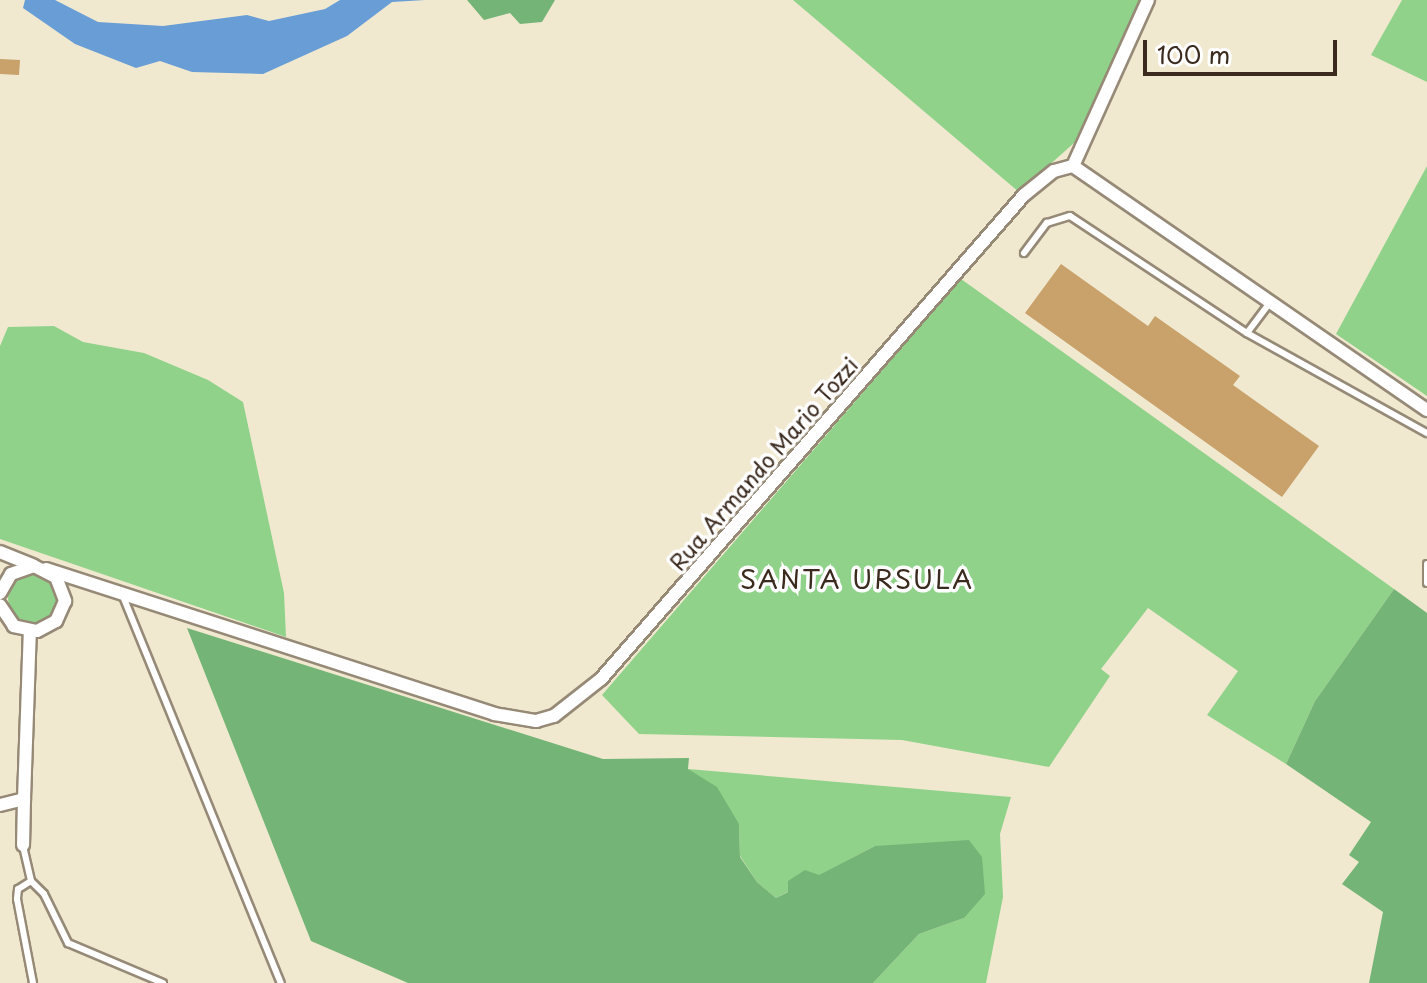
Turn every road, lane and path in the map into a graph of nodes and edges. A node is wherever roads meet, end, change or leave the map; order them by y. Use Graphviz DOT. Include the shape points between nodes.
graph roads {
  1 [pos="1148,0"];
  2 [pos="1073,166"];
  3 [pos="1024,253"];
  4 [pos="1271,301"];
  5 [pos="1247,333"];
  6 [pos="1427,410"];
  7 [pos="1427,433"];
  8 [pos="0,552"];
  9 [pos="1427,564"];
  10 [pos="43,568"];
  11 [pos="1427,583"];
  12 [pos="0,593"];
  13 [pos="122,594"];
  14 [pos="1,608"];
  15 [pos="30,631"];
  16 [pos="24,799"];
  17 [pos="0,805"];
  18 [pos="23,845"];
  19 [pos="31,881"];
  20 [pos="33,983"];
  21 [pos="163,983"];
  22 [pos="281,983"];
  1 -- 2 [label="street"];
  2 -- 4 [label="street"];
  2 -- 13 [label="street, Rua Armando Mario Tozzi" via="1054,171 1024,195 601,679 554,716 536,721 494,714"];
  3 -- 5 [label="lane" via="1047,223 1070,216"];
  4 -- 5 [label="lane"];
  4 -- 6 [label="street"];
  5 -- 7 [label="lane"];
  8 -- 10 [label="street, Rua Armando Mario Tozzi"];
  9 -- 11 [label="lane"];
  10 -- 12 [label="street" via="16,570"];
  10 -- 13 [label="street, Rua Armando Mario Tozzi"];
  10 -- 15 [label="street" via="63,587 64,608 51,626"];
  13 -- 22 [label="lane"];
  14 -- 15 [label="street" via="14,626"];
  15 -- 16 [label="street"];
  16 -- 17 [label="street"];
  16 -- 18 [label="street"];
  18 -- 19 [label="lane"];
  19 -- 20 [label="lane" via="18,889 17,899"];
  19 -- 21 [label="lane" via="75,950"];
}
